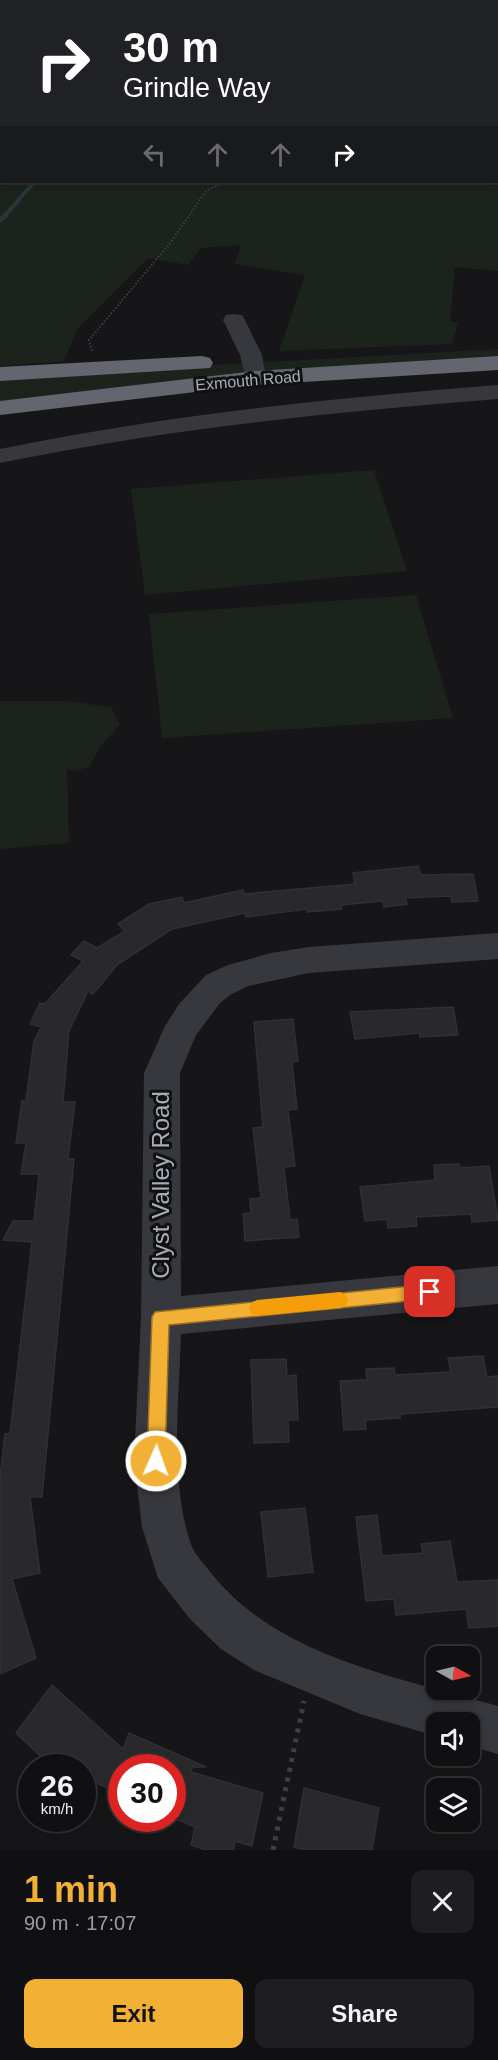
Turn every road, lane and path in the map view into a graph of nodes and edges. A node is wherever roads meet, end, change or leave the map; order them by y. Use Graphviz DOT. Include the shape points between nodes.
graph roads {
  1 [pos="223,183"];
  2 [pos="234,320"];
  3 [pos="498,346"];
  4 [pos="498,363"];
  5 [pos="98,369"];
  6 [pos="254,369"];
  7 [pos="0,374"];
  8 [pos="498,392"];
  9 [pos="0,408"];
  10 [pos="0,456"];
  11 [pos="498,946"];
  12 [pos="498,1285"];
  13 [pos="161,1317"];
  14 [pos="310,1671"];
  15 [pos="498,1730"];
  16 [pos="273,1850"];
  1 -- 5 [label="path" via="206,190 171,242 89,340"];
  2 -- 6 [label="street" via="246,341"];
  3 -- 6 [label="highway, Exmouth Road"];
  4 -- 6 [label="highway, Exmouth Road"];
  5 -- 6 [label="highway, Exmouth Road"];
  5 -- 7 [label="highway, Exmouth Road"];
  6 -- 9 [label="highway, Exmouth Road"];
  8 -- 10 [label="street" via="278,412 67,441"];
  11 -- 13 [label="street, Clyst Valley Road" via="320,959 243,972 218,985 192,1012 162,1073"];
  12 -- 13 [label="street"];
  13 -- 14 [label="street, Clyst Valley Road" via="156,1461 164,1527 174,1562 206,1603 237,1633"];
  14 -- 15 [label="street, Clyst Valley Road" via="360,1690"];
  14 -- 16 [label="path"];
}
